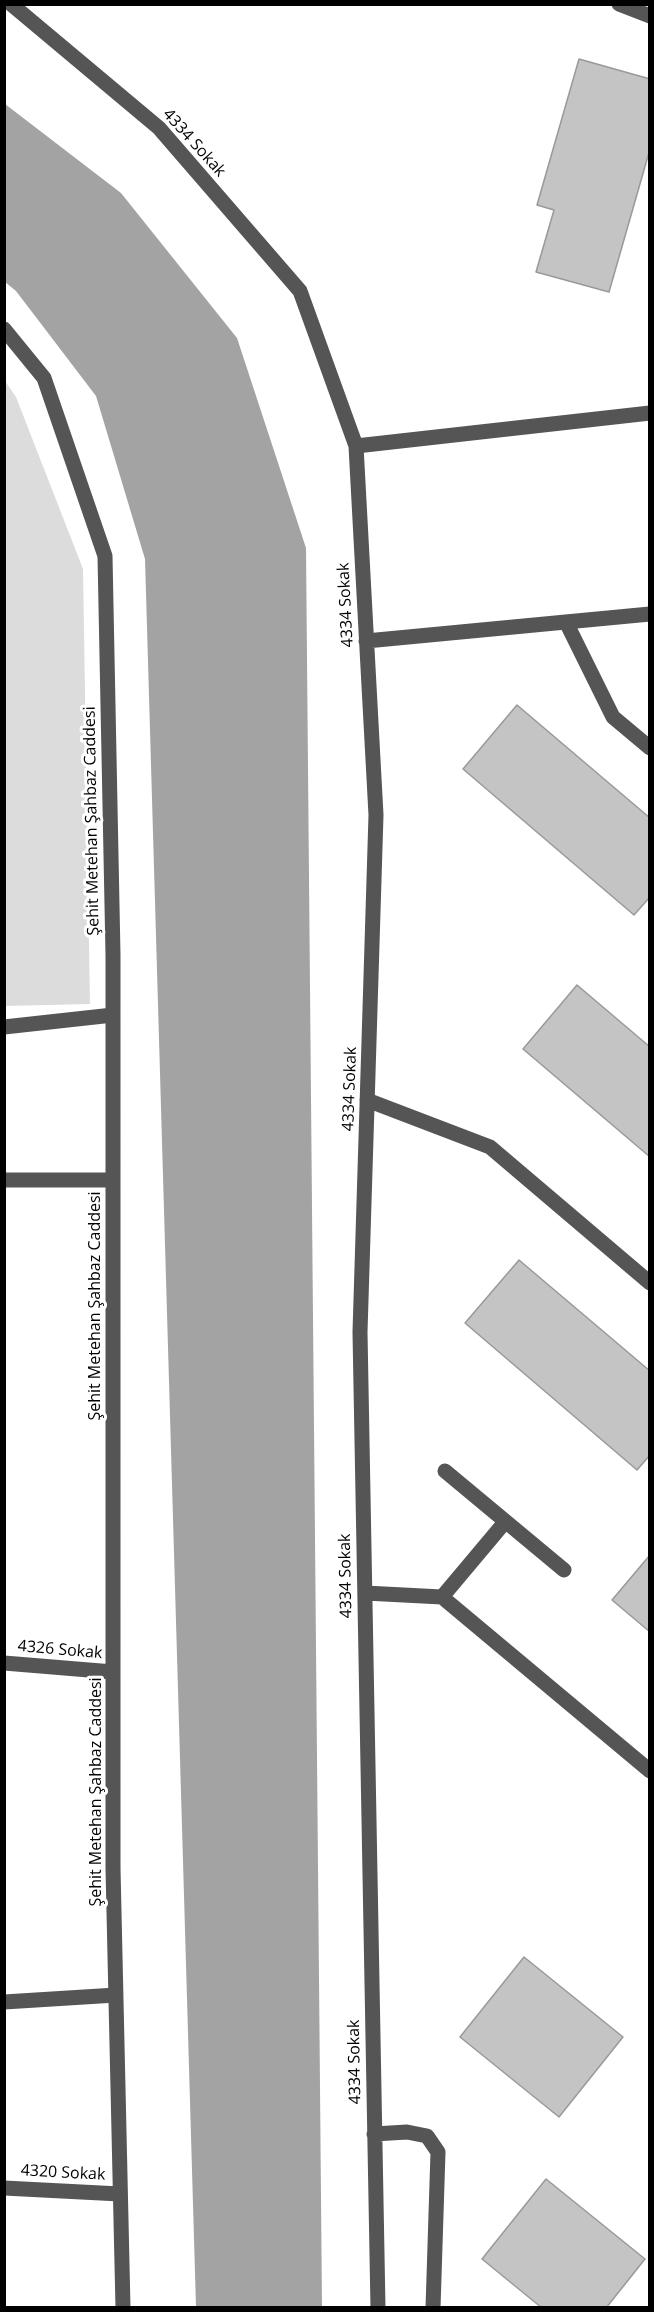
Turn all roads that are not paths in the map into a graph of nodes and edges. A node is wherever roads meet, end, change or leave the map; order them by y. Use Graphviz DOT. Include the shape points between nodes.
graph roads {
  1 [pos="11,4"];
  2 [pos="619,4"];
  3 [pos="650,16"];
  4 [pos="4,329"];
  5 [pos="650,413"];
  6 [pos="356,446"];
  7 [pos="650,614"];
  8 [pos="566,622"];
  9 [pos="366,641"];
  10 [pos="650,748"];
  11 [pos="113,1015"];
  12 [pos="4,1027"];
  13 [pos="367,1100"];
  14 [pos="4,1180"];
  15 [pos="113,1180"];
  16 [pos="650,1283"];
  17 [pos="445,1471"];
  18 [pos="505,1522"];
  19 [pos="564,1570"];
  20 [pos="365,1593"];
  21 [pos="442,1597"];
  22 [pos="4,1663"];
  23 [pos="113,1672"];
  24 [pos="650,1772"];
  25 [pos="116,1995"];
  26 [pos="4,2002"];
  27 [pos="374,2134"];
  28 [pos="4,2188"];
  29 [pos="120,2194"];
  30 [pos="123,2307"];
  31 [pos="378,2307"];
  32 [pos="433,2307"];
  1 -- 6 [label="street, 4334 Sokak" via="159,128 300,291"];
  2 -- 3 [label="street"];
  4 -- 11 [label="street, Şehit Metehan Şahbaz Caddesi" via="44,378 105,556"];
  5 -- 6 [label="street"];
  6 -- 9 [label="street, 4334 Sokak"];
  7 -- 8 [label="street"];
  8 -- 9 [label="street"];
  8 -- 10 [label="street" via="613,717"];
  9 -- 13 [label="street, 4334 Sokak" via="376,815"];
  11 -- 12 [label="street"];
  11 -- 15 [label="street, Şehit Metehan Şahbaz Caddesi"];
  13 -- 16 [label="street" via="490,1147"];
  13 -- 20 [label="street, 4334 Sokak" via="360,1332"];
  14 -- 15 [label="street"];
  15 -- 23 [label="street, Şehit Metehan Şahbaz Caddesi"];
  17 -- 18 [label="street"];
  18 -- 19 [label="street"];
  18 -- 21 [label="street"];
  20 -- 21 [label="street"];
  20 -- 27 [label="street, 4334 Sokak"];
  21 -- 24 [label="street"];
  22 -- 23 [label="street, 4326 Sokak"];
  23 -- 25 [label="street, Şehit Metehan Şahbaz Caddesi"];
  25 -- 26 [label="street"];
  25 -- 29 [label="street, Şehit Metehan Şahbaz Caddesi"];
  27 -- 31 [label="street, 4334 Sokak"];
  27 -- 32 [label="street" via="407,2132 427,2136 438,2152"];
  28 -- 29 [label="street, 4320 Sokak"];
  29 -- 30 [label="street, Şehit Metehan Şahbaz Caddesi"];
}
